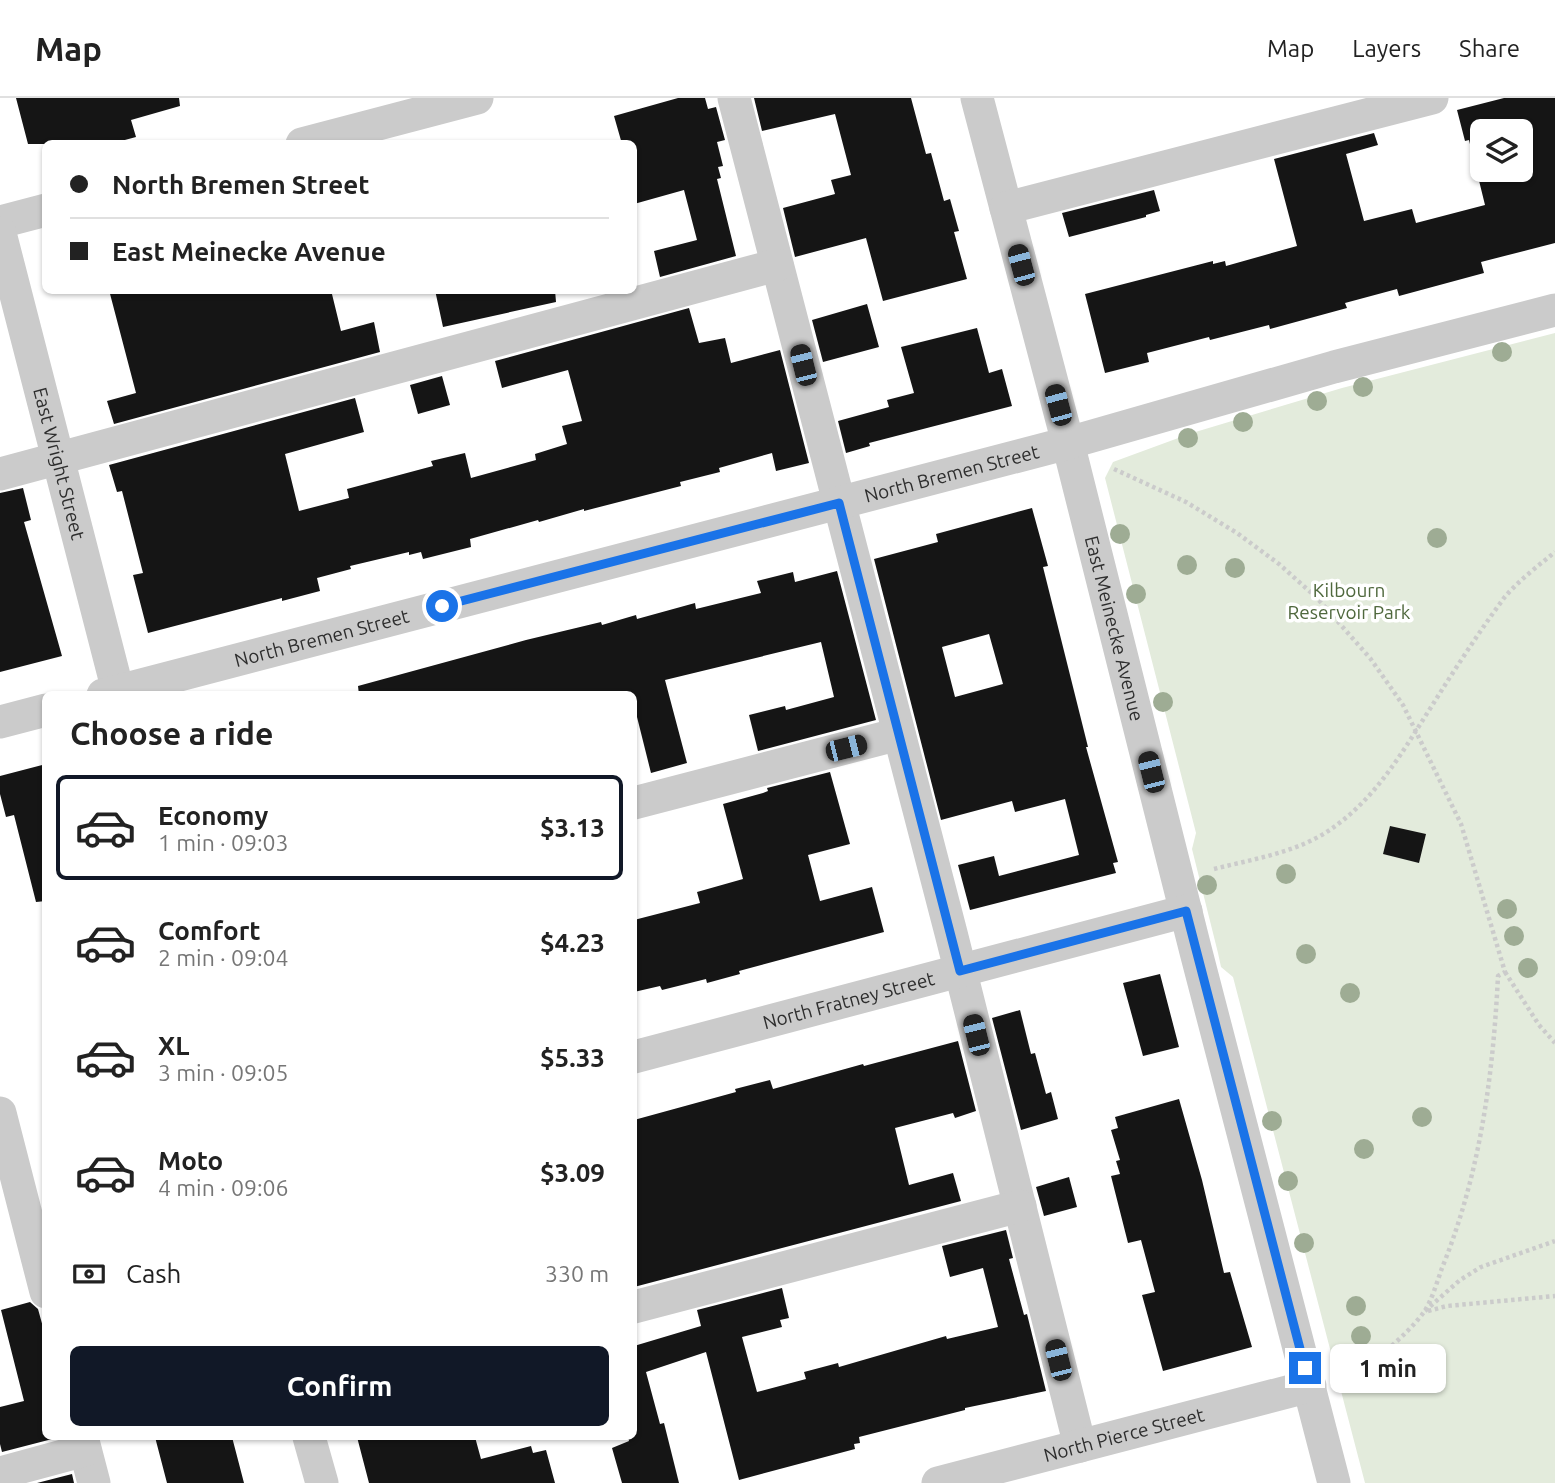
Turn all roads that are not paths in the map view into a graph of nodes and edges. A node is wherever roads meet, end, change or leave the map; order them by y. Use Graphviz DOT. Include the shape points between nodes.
graph roads {
  1 [pos="477,98"];
  2 [pos="734,98"];
  3 [pos="977,98"];
  4 [pos="1432,98"];
  5 [pos="317,140"];
  6 [pos="1006,208"];
  7 [pos="42,211"];
  8 [pos="0,222"];
  9 [pos="0,233"];
  10 [pos="777,265"];
  11 [pos="1555,310"];
  12 [pos="1068,443"];
  13 [pos="59,458"];
  14 [pos="0,474"];
  15 [pos="839,503"];
  16 [pos="114,691"];
  17 [pos="122,691"];
  18 [pos="42,711"];
  19 [pos="0,722"];
  20 [pos="899,734"];
  21 [pos="637,802"];
  22 [pos="1186,911"];
  23 [pos="960,971"];
  24 [pos="637,1056"];
  25 [pos="0,1113"];
  26 [pos="1020,1206"];
  27 [pos="24,1216"];
  28 [pos="42,1278"];
  29 [pos="637,1306"];
  30 [pos="1310,1386"];
  31 [pos="310,1440"];
  32 [pos="84,1444"];
  33 [pos="1080,1446"];
  34 [pos="0,1473"];
  35 [pos="94,1483"];
  36 [pos="322,1483"];
  37 [pos="938,1483"];
  38 [pos="1334,1483"];
  1 -- 5 [label="street"];
  2 -- 10 [label="street"];
  3 -- 6 [label="street, East Meinecke Avenue"];
  4 -- 6 [label="street"];
  6 -- 12 [label="street, East Meinecke Avenue"];
  7 -- 8 [label="street"];
  9 -- 13 [label="street, East Wright Street"];
  10 -- 13 [label="street"];
  10 -- 15 [label="street"];
  11 -- 12 [label="street, North Bremen Street"];
  12 -- 15 [label="street, North Bremen Street"];
  12 -- 22 [label="street, East Meinecke Avenue"];
  13 -- 14 [label="street"];
  13 -- 16 [label="street, East Wright Street"];
  15 -- 17 [label="street, North Bremen Street"];
  15 -- 20 [label="street"];
  18 -- 19 [label="street"];
  20 -- 21 [label="street"];
  20 -- 23 [label="street"];
  22 -- 23 [label="street, North Fratney Street"];
  22 -- 30 [label="street, East Meinecke Avenue"];
  23 -- 24 [label="street, North Fratney Street"];
  23 -- 26 [label="street"];
  25 -- 27 [label="street"];
  26 -- 29 [label="street"];
  26 -- 33 [label="street"];
  27 -- 28 [label="street"];
  30 -- 33 [label="street, North Pierce Street"];
  30 -- 38 [label="street, East Meinecke Avenue"];
  31 -- 36 [label="street"];
  32 -- 34 [label="street"];
  32 -- 35 [label="street"];
  33 -- 37 [label="street, North Pierce Street"];
}
